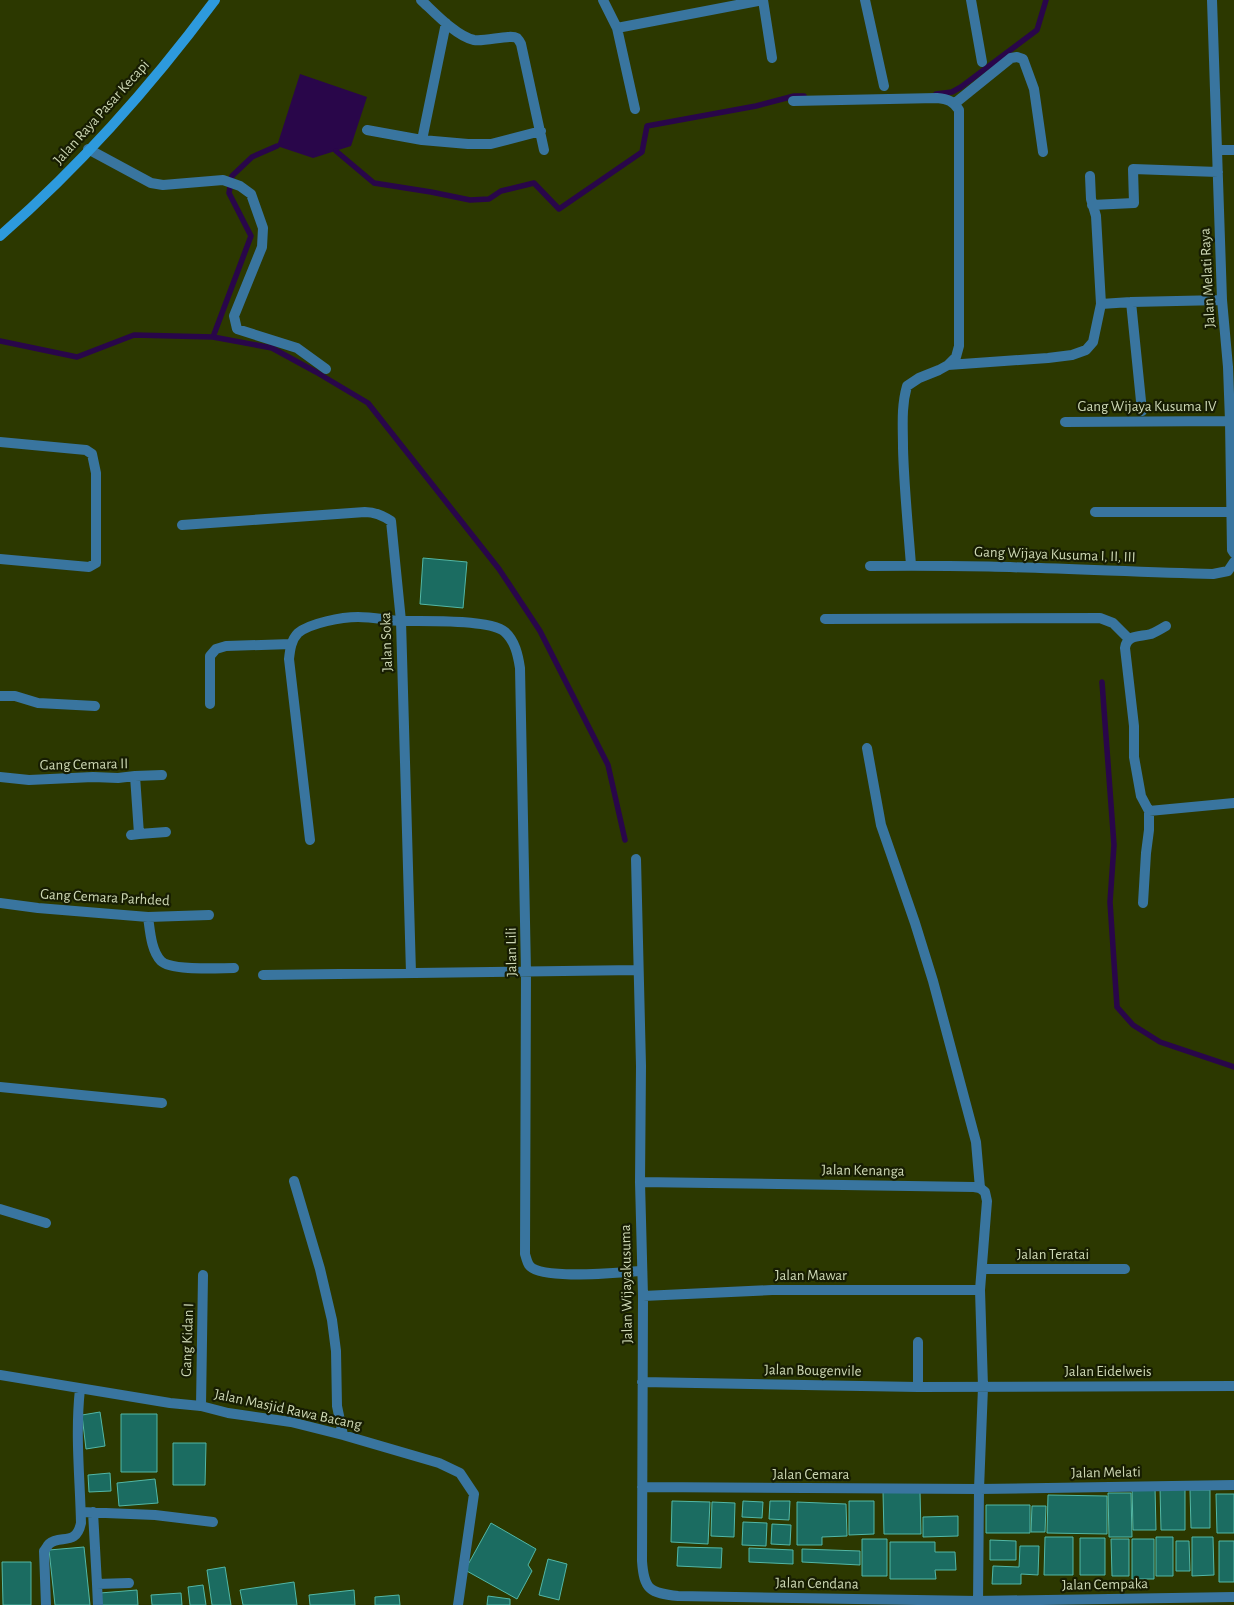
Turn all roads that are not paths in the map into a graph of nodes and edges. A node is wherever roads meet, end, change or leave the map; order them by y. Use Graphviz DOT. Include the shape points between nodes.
graph roads {
  1 [pos="215,0"];
  2 [pos="421,0"];
  3 [pos="603,0"];
  4 [pos="763,0"];
  5 [pos="865,0"];
  6 [pos="971,0"];
  7 [pos="1212,0"];
  8 [pos="446,22"];
  9 [pos="617,28"];
  10 [pos="772,58"];
  11 [pos="982,62"];
  12 [pos="884,86"];
  13 [pos="794,101"];
  14 [pos="954,104"];
  15 [pos="635,109"];
  16 [pos="366,130"];
  17 [pos="541,130"];
  18 [pos="422,140"];
  19 [pos="88,149"];
  20 [pos="544,150"];
  21 [pos="1217,150"];
  22 [pos="1234,150"];
  23 [pos="1043,152"];
  24 [pos="1218,172"];
  25 [pos="1090,176"];
  26 [pos="1092,205"];
  27 [pos="0,236"];
  28 [pos="1222,300"];
  29 [pos="1131,302"];
  30 [pos="1101,304"];
  31 [pos="948,365"];
  32 [pos="1231,367"];
  33 [pos="326,369"];
  34 [pos="1142,411"];
  35 [pos="1230,421"];
  36 [pos="1065,422"];
  37 [pos="0,442"];
  38 [pos="1095,512"];
  39 [pos="1231,512"];
  40 [pos="182,525"];
  41 [pos="1234,553"];
  42 [pos="0,559"];
  43 [pos="1234,562"];
  44 [pos="911,565"];
  45 [pos="870,566"];
  46 [pos="826,619"];
  47 [pos="401,621"];
  48 [pos="1166,626"];
  49 [pos="1129,638"];
  50 [pos="291,644"];
  51 [pos="0,696"];
  52 [pos="210,704"];
  53 [pos="95,706"];
  54 [pos="867,748"];
  55 [pos="162,775"];
  56 [pos="135,776"];
  57 [pos="0,777"];
  58 [pos="1234,803"];
  59 [pos="1149,811"];
  60 [pos="166,832"];
  61 [pos="310,840"];
  62 [pos="636,859"];
  63 [pos="0,903"];
  64 [pos="1143,903"];
  65 [pos="209,915"];
  66 [pos="148,917"];
  67 [pos="234,968"];
  68 [pos="638,970"];
  69 [pos="526,972"];
  70 [pos="411,973"];
  71 [pos="263,975"];
  72 [pos="0,1087"];
  73 [pos="162,1103"];
  74 [pos="294,1181"];
  75 [pos="640,1182"];
  76 [pos="980,1188"];
  77 [pos="0,1209"];
  78 [pos="46,1223"];
  79 [pos="982,1269"];
  80 [pos="1125,1269"];
  81 [pos="642,1271"];
  82 [pos="203,1275"];
  83 [pos="980,1290"];
  84 [pos="643,1296"];
  85 [pos="918,1342"];
  86 [pos="0,1376"];
  87 [pos="642,1382"];
  88 [pos="1234,1386"];
  89 [pos="918,1387"];
  90 [pos="983,1387"];
  91 [pos="80,1389"];
  92 [pos="201,1406"];
  93 [pos="343,1434"];
  94 [pos="1234,1485"];
  95 [pos="642,1487"];
  96 [pos="979,1490"];
  97 [pos="81,1512"];
  98 [pos="93,1512"];
  99 [pos="213,1522"];
  100 [pos="129,1583"];
  101 [pos="97,1584"];
  102 [pos="657,1593"];
  103 [pos="1234,1596"];
  104 [pos="978,1603"];
  105 [pos="46,1605"];
  106 [pos="98,1605"];
  107 [pos="458,1605"];
  1 -- 19 [label="street, Jalan Raya Pasar Kecapi" via="131,104"];
  2 -- 8 [label="street"];
  3 -- 9 [label="street"];
  4 -- 9 [label="street"];
  4 -- 10 [label="street"];
  5 -- 12 [label="street"];
  6 -- 11 [label="street"];
  7 -- 21 [label="street, Jalan Melati Raya"];
  8 -- 17 [label="street" via="473,40 512,37 519,40"];
  8 -- 18 [label="street"];
  9 -- 15 [label="street"];
  13 -- 14 [label="street" via="937,98 948,99"];
  14 -- 23 [label="street" via="1011,58 1023,59 1034,88"];
  14 -- 31 [label="street" via="959,110 959,337 956,357"];
  16 -- 18 [label="street"];
  17 -- 18 [label="street" via="491,144"];
  17 -- 20 [label="street"];
  19 -- 27 [label="street, Jalan Raya Pasar Kecapi" via="53,188"];
  19 -- 33 [label="street" via="151,184 223,180 250,194 263,228 262,247 234,316 237,329 296,348"];
  21 -- 22 [label="street"];
  21 -- 24 [label="street, Jalan Melati Raya"];
  24 -- 26 [label="street" via="1133,169 1134,203"];
  24 -- 28 [label="street, Jalan Melati Raya"];
  25 -- 26 [label="street"];
  26 -- 30 [label="street" via="1096,216"];
  28 -- 29 [label="street"];
  28 -- 32 [label="street, Jalan Melati Raya"];
  29 -- 30 [label="street"];
  29 -- 34 [label="street"];
  30 -- 31 [label="street" via="1093,342 1086,350 1048,358"];
  31 -- 44 [label="street" via="907,386 904,398 902,419"];
  32 -- 35 [label="street, Jalan Melati Raya"];
  35 -- 36 [label="street, Gang Wijaya Kusuma IV"];
  35 -- 39 [label="street, Jalan Melati Raya"];
  37 -- 42 [label="street" via="86,450 92,454 96,473 96,563 89,567"];
  38 -- 39 [label="street"];
  39 -- 41 [label="street, Jalan Melati Raya"];
  40 -- 47 [label="street, Jalan Soka" via="375,512 391,521"];
  43 -- 44 [label="street, Gang Wijaya Kusuma I, II, III" via="1228,571 1213,574"];
  44 -- 45 [label="street, Gang Wijaya Kusuma I, II, III"];
  46 -- 49 [label="street" via="1100,618 1112,623"];
  47 -- 50 [label="street, Jalan Lili" via="357,617 325,622 297,634"];
  47 -- 69 [label="street, Jalan Lili" via="461,622 497,628 504,632 517,651 520,668"];
  47 -- 70 [label="street, Jalan Soka"];
  48 -- 49 [label="street" via="1152,634"];
  49 -- 59 [label="street" via="1125,648 1134,726 1134,758 1141,796"];
  50 -- 52 [label="street" via="216,649 210,656"];
  50 -- 61 [label="street" via="289,659"];
  51 -- 53 [label="street" via="15,696 38,703"];
  54 -- 76 [label="street" via="881,825 933,981 976,1142"];
  55 -- 56 [label="street"];
  56 -- 57 [label="street, Gang Cemara II" via="29,780"];
  56 -- 60 [label="street, Gang Cemara II" via="135,834"];
  58 -- 59 [label="street"];
  59 -- 64 [label="street"];
  62 -- 68 [label="street, Jalan Wijayakusuma"];
  63 -- 66 [label="street, Gang Cemara Parhded"];
  65 -- 66 [label="street, Gang Cemara Parhded"];
  66 -- 67 [label="street" via="155,951 165,965"];
  68 -- 69 [label="street"];
  68 -- 75 [label="street, Jalan Wijayakusuma"];
  69 -- 70 [label="street"];
  69 -- 81 [label="street, Jalan Lili" via="525,1254 529,1265 538,1272 564,1275"];
  70 -- 71 [label="street"];
  72 -- 73 [label="street"];
  74 -- 93 [label="street" via="332,1320 337,1406"];
  75 -- 76 [label="street, Jalan Kenanga"];
  75 -- 81 [label="street, Jalan Wijayakusuma"];
  76 -- 79 [label="street" via="985,1192 987,1201"];
  77 -- 78 [label="street"];
  79 -- 80 [label="street, Jalan Teratai"];
  79 -- 83 [label="street"];
  81 -- 84 [label="street, Jalan Wijayakusuma"];
  82 -- 92 [label="street, Gang Kidan I"];
  83 -- 84 [label="street, Jalan Mawar" via="772,1290"];
  83 -- 90 [label="street"];
  84 -- 87 [label="street, Jalan Wijayakusuma"];
  85 -- 89 [label="street"];
  86 -- 91 [label="street, Jalan Masjid Rawa Bacang"];
  87 -- 89 [label="street, Jalan Bougenvile"];
  87 -- 95 [label="street, Jalan Wijayakusuma"];
  88 -- 90 [label="street, Jalan Eidelweis"];
  89 -- 90 [label="street, Jalan Bougenvile"];
  90 -- 96 [label="street"];
  91 -- 92 [label="street, Jalan Masjid Rawa Bacang"];
  91 -- 97 [label="street" via="77,1454"];
  92 -- 93 [label="street, Jalan Masjid Rawa Bacang"];
  93 -- 107 [label="street, Jalan Masjid Rawa Bacang" via="439,1463 460,1473 474,1494"];
  94 -- 96 [label="street, Jalan Melati"];
  95 -- 96 [label="street, Jalan Cemara"];
  95 -- 102 [label="street, Jalan Wijayakusuma" via="643,1577"];
  96 -- 104 [label="street"];
  97 -- 98 [label="street"];
  97 -- 105 [label="street" via="79,1531 73,1537 49,1544 44,1551"];
  98 -- 99 [label="street"];
  98 -- 101 [label="street"];
  100 -- 101 [label="street"];
  101 -- 106 [label="street"];
  102 -- 104 [label="street, Jalan Cendana"];
  103 -- 104 [label="street, Jalan Cempaka"];
}
